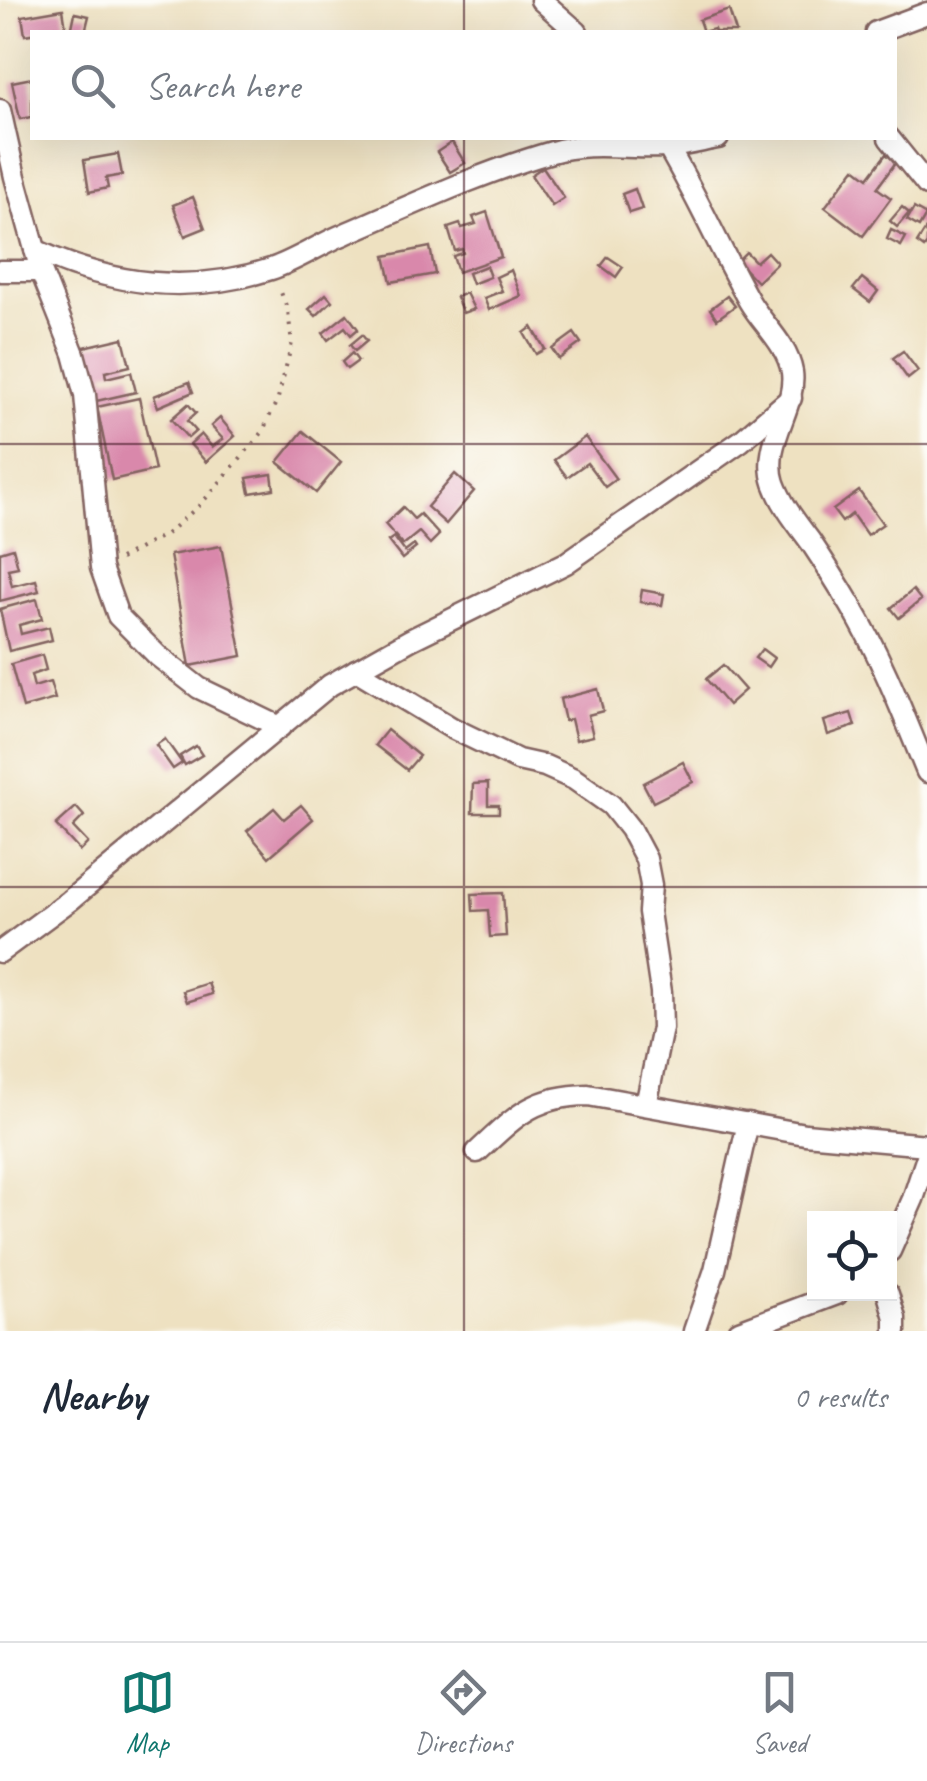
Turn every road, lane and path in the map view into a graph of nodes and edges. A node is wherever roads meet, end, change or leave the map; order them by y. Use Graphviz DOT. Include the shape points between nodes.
graph roads {
  1 [pos="541,0"];
  2 [pos="927,13"];
  3 [pos="575,30"];
  4 [pos="881,30"];
  5 [pos="0,110"];
  6 [pos="692,140"];
  7 [pos="891,140"];
  8 [pos="665,142"];
  9 [pos="927,186"];
  10 [pos="35,250"];
  11 [pos="272,268"];
  12 [pos="0,271"];
  13 [pos="41,271"];
  14 [pos="791,398"];
  15 [pos="102,568"];
  16 [pos="356,670"];
  17 [pos="280,727"];
  18 [pos="927,772"];
  19 [pos="2,947"];
  20 [pos="646,1105"];
  21 [pos="748,1124"];
  22 [pos="927,1145"];
  23 [pos="477,1152"];
  24 [pos="927,1157"];
  25 [pos="897,1234"];
  26 [pos="818,1301"];
  27 [pos="890,1301"];
  28 [pos="694,1331"];
  29 [pos="739,1331"];
  30 [pos="895,1331"];
  1 -- 3 [label="street"];
  2 -- 4 [label="street"];
  5 -- 10 [label="street"];
  6 -- 8 [label="street"];
  7 -- 9 [label="street"];
  8 -- 11 [label="street" via="558,150 515,163"];
  8 -- 14 [label="street" via="786,356"];
  10 -- 11 [label="street" via="115,279 171,284"];
  10 -- 13 [label="street"];
  11 -- 15 [label="path" via="292,343 262,433 166,534"];
  12 -- 13 [label="street"];
  13 -- 15 [label="street" via="85,394"];
  14 -- 16 [label="street" via="566,564"];
  14 -- 18 [label="street" via="772,450 773,479 880,660"];
  15 -- 17 [label="street" via="118,616 158,656 199,688"];
  16 -- 17 [label="street"];
  16 -- 20 [label="street" via="452,728 574,778 612,805 630,830 651,884 660,992 662,1028"];
  17 -- 19 [label="street" via="69,901"];
  20 -- 21 [label="street"];
  20 -- 23 [label="street" via="588,1095 543,1101"];
  21 -- 22 [label="street"];
  21 -- 28 [label="street"];
  24 -- 25 [label="street"];
  26 -- 29 [label="street"];
  27 -- 30 [label="street"];
}
